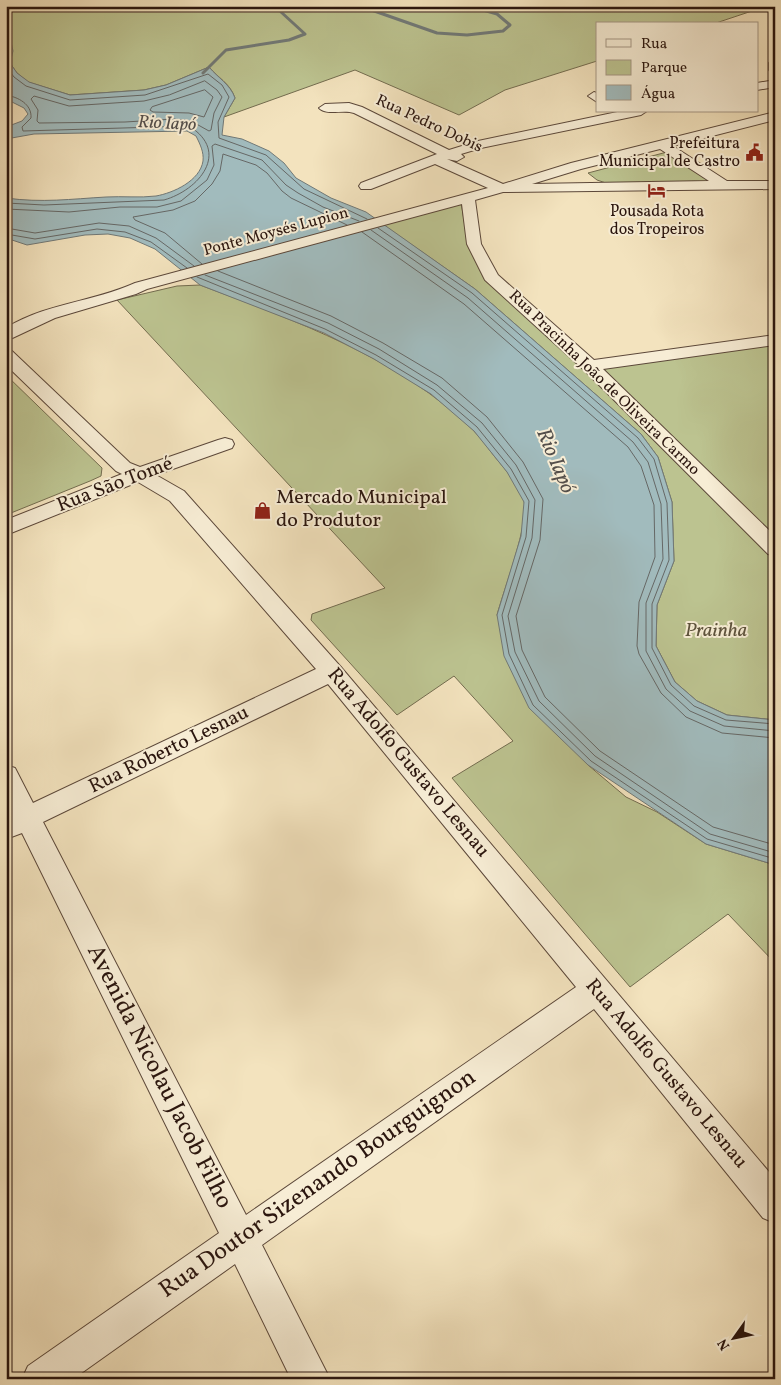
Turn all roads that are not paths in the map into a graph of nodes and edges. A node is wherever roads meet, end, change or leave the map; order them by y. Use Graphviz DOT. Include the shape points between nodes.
graph roads {
  1 [pos="775,63"];
  2 [pos="774,70"];
  3 [pos="775,83"];
  4 [pos="758,87"];
  5 [pos="325,108"];
  6 [pos="623,113"];
  7 [pos="775,116"];
  8 [pos="641,118"];
  9 [pos="669,142"];
  10 [pos="442,156"];
  11 [pos="558,173"];
  12 [pos="775,178"];
  13 [pos="516,184"];
  14 [pos="749,184"];
  15 [pos="724,185"];
  16 [pos="775,185"];
  17 [pos="366,186"];
  18 [pos="501,188"];
  19 [pos="557,188"];
  20 [pos="626,188"];
  21 [pos="468,198"];
  22 [pos="141,286"];
  23 [pos="6,320"];
  24 [pos="6,336"];
  25 [pos="775,340"];
  26 [pos="6,355"];
  27 [pos="590,366"];
  28 [pos="225,444"];
  29 [pos="140,474"];
  30 [pos="6,528"];
  31 [pos="775,549"];
  32 [pos="332,672"];
  33 [pos="6,775"];
  34 [pos="17,823"];
  35 [pos="596,990"];
  36 [pos="775,1206"];
  37 [pos="240,1238"];
  38 [pos="40,1379"];
  39 [pos="311,1379"];
  1 -- 2 [label="street"];
  3 -- 4 [label="street"];
  5 -- 10 [label="street, Rua Pedro Dobis" via="358,110"];
  6 -- 8 [label="street"];
  6 -- 10 [label="street"];
  7 -- 9 [label="street"];
  9 -- 11 [label="street"];
  9 -- 15 [label="street"];
  10 -- 13 [label="street, Rua Pedro Dobis"];
  10 -- 17 [label="street"];
  10 -- 18 [label="street, Rua Pedro Dobis"];
  11 -- 13 [label="street"];
  11 -- 19 [label="street" via="548,180"];
  11 -- 20 [label="street"];
  12 -- 14 [label="street"];
  13 -- 18 [label="street"];
  14 -- 15 [label="street"];
  14 -- 16 [label="street"];
  15 -- 20 [label="street"];
  18 -- 19 [label="street"];
  18 -- 21 [label="street, Ponte Moysés Lupion"];
  19 -- 20 [label="street"];
  21 -- 22 [label="street, Ponte Moysés Lupion"];
  21 -- 27 [label="street, Rua Pracinha João de Oliveira Carmo" via="474,244 491,277"];
  22 -- 23 [label="street" via="29,311"];
  22 -- 24 [label="street" via="37,319 19,326"];
  25 -- 27 [label="street"];
  26 -- 29 [label="street, Rua Adolfo Gustavo Lesnau" via="116,461"];
  27 -- 31 [label="street, Rua Pracinha João de Oliveira Carmo"];
  28 -- 29 [label="street, Rua São Tomé"];
  29 -- 30 [label="street, Rua São Tomé"];
  29 -- 32 [label="street, Rua Adolfo Gustavo Lesnau" via="177,496"];
  32 -- 34 [label="street, Rua Roberto Lesnau"];
  32 -- 35 [label="street, Rua Adolfo Gustavo Lesnau"];
  33 -- 34 [label="street, Avenida Nicolau Jacob Filho"];
  34 -- 37 [label="street, Avenida Nicolau Jacob Filho"];
  35 -- 36 [label="street, Rua Adolfo Gustavo Lesnau"];
  35 -- 37 [label="street, Rua Doutor Sizenando Bourguignon"];
  37 -- 38 [label="street, Rua Doutor Sizenando Bourguignon"];
  37 -- 39 [label="street, Avenida Nicolau Jacob Filho"];
}
